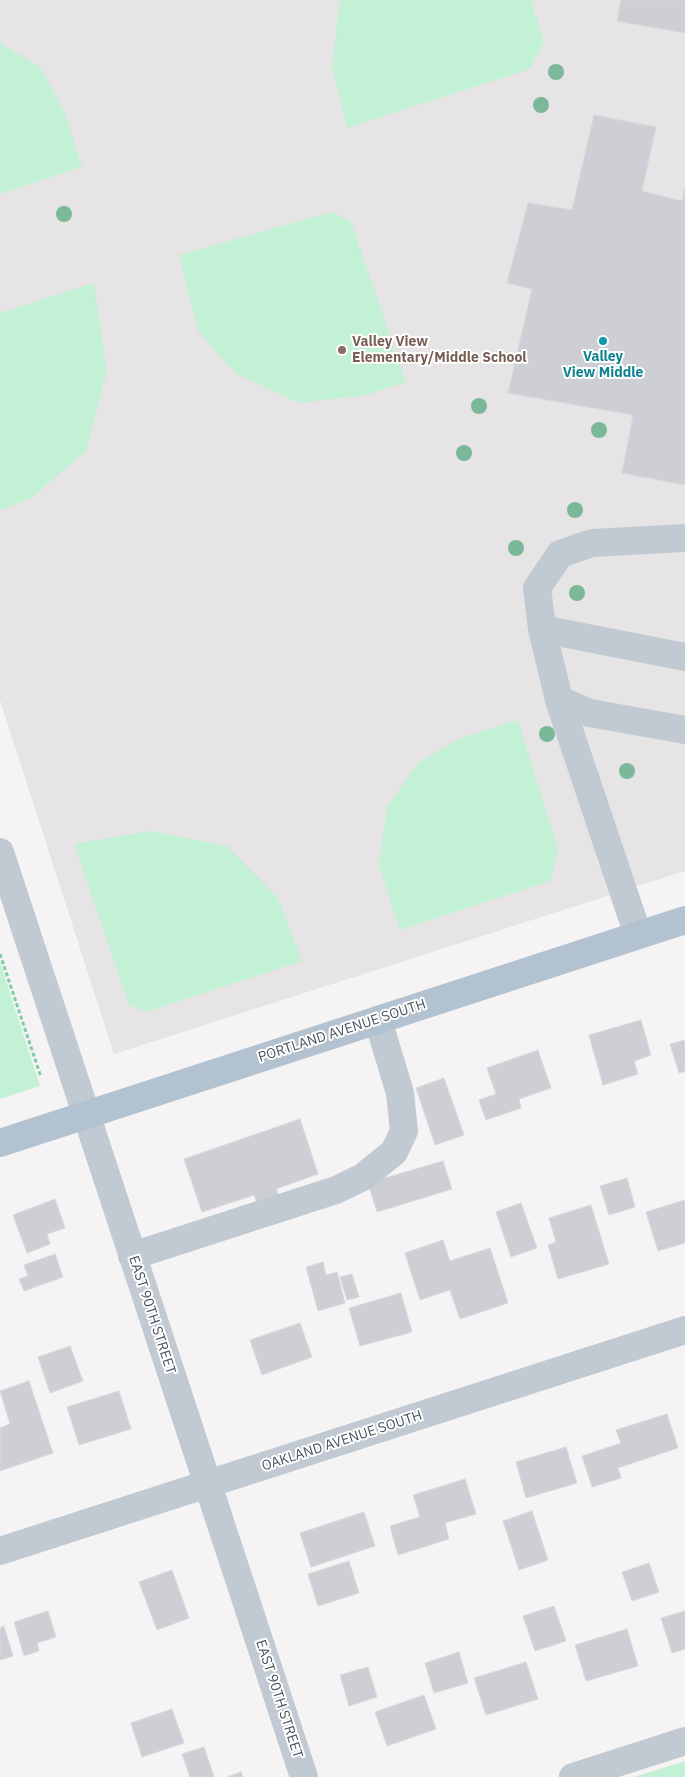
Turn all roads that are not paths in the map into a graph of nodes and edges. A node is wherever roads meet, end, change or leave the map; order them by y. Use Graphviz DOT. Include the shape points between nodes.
graph roads {
  1 [pos="685,538"];
  2 [pos="542,629"];
  3 [pos="685,657"];
  4 [pos="559,700"];
  5 [pos="685,730"];
  6 [pos="0,852"];
  7 [pos="685,920"];
  8 [pos="638,935"];
  9 [pos="378,1020"];
  10 [pos="86,1115"];
  11 [pos="0,1143"];
  12 [pos="132,1256"];
  13 [pos="685,1330"];
  14 [pos="208,1484"];
  15 [pos="0,1551"];
  16 [pos="685,1741"];
  17 [pos="304,1777"];
  18 [pos="573,1777"];
  1 -- 2 [label="street" via="592,542 560,554 537,588"];
  2 -- 3 [label="street"];
  2 -- 4 [label="street"];
  4 -- 5 [label="street" via="590,714"];
  4 -- 8 [label="street"];
  6 -- 10 [label="street, EAST 90TH STREET"];
  7 -- 8 [label="main road, PORTLAND AVENUE SOUTH"];
  8 -- 9 [label="main road, PORTLAND AVENUE SOUTH"];
  9 -- 10 [label="main road, PORTLAND AVENUE SOUTH"];
  9 -- 12 [label="street" via="400,1093 404,1131 394,1152 363,1176 336,1190"];
  10 -- 11 [label="main road, PORTLAND AVENUE SOUTH"];
  10 -- 12 [label="street, EAST 90TH STREET"];
  12 -- 14 [label="street, EAST 90TH STREET"];
  13 -- 14 [label="street, OAKLAND AVENUE SOUTH"];
  14 -- 15 [label="street, OAKLAND AVENUE SOUTH"];
  14 -- 17 [label="street, EAST 90TH STREET"];
  16 -- 18 [label="street"];
}
